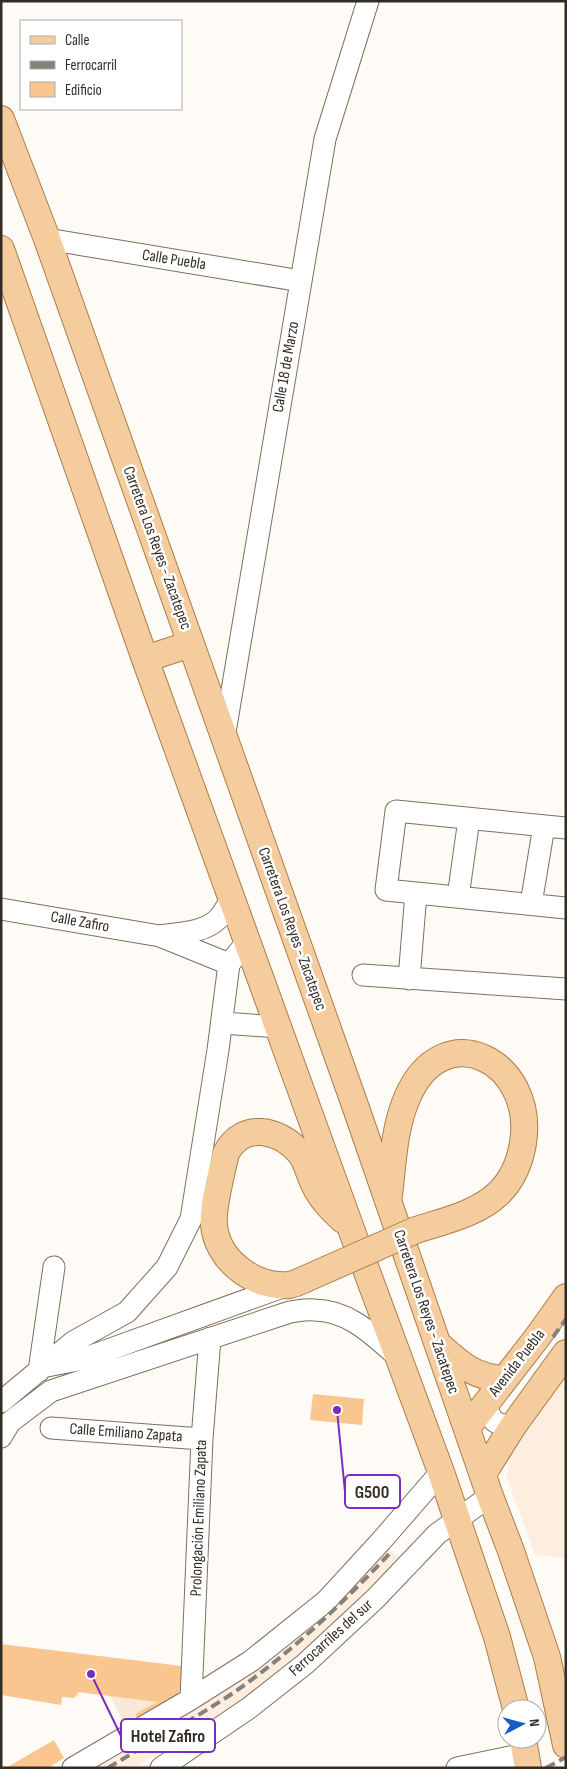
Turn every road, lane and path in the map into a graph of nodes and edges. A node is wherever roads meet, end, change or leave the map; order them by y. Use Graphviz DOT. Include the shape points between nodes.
graph roads {
  1 [pos="368,1"];
  2 [pos="1,119"];
  3 [pos="47,239"];
  4 [pos="1,249"];
  5 [pos="301,280"];
  6 [pos="191,644"];
  7 [pos="146,659"];
  8 [pos="224,738"];
  9 [pos="469,819"];
  10 [pos="544,826"];
  11 [pos="566,828"];
  12 [pos="416,893"];
  13 [pos="458,897"];
  14 [pos="232,898"];
  15 [pos="531,904"];
  16 [pos="566,908"];
  17 [pos="1,909"];
  18 [pos="160,936"];
  19 [pos="248,941"];
  20 [pos="229,964"];
  21 [pos="362,975"];
  22 [pos="409,979"];
  23 [pos="566,989"];
  24 [pos="222,1024"];
  25 [pos="279,1027"];
  26 [pos="388,1200"];
  27 [pos="350,1226"];
  28 [pos="54,1267"];
  29 [pos="297,1282"];
  30 [pos="566,1297"];
  31 [pos="210,1338"];
  32 [pos="438,1344"];
  33 [pos="566,1353"];
  34 [pos="398,1357"];
  35 [pos="42,1368"];
  36 [pos="505,1379"];
  37 [pos="1,1402"];
  38 [pos="486,1404"];
  39 [pos="4,1424"];
  40 [pos="513,1426"];
  41 [pos="51,1428"];
  42 [pos="467,1428"];
  43 [pos="202,1439"];
  44 [pos="441,1472"];
  45 [pos="486,1485"];
  46 [pos="456,1519"];
  47 [pos="191,1699"];
  48 [pos="513,1699"];
  49 [pos="566,1745"];
  50 [pos="525,1754"];
  51 [pos="73,1768"];
  52 [pos="161,1768"];
  53 [pos="457,1768"];
  1 -- 5 [label="street, Calle 18 de Marzo" via="325,139"];
  2 -- 3 [label="main road, Carretera Los Reyes - Zacatepec"];
  3 -- 5 [label="street, Calle Puebla"];
  3 -- 6 [label="main road, Carretera Los Reyes - Zacatepec"];
  4 -- 7 [label="main road"];
  5 -- 8 [label="street, Calle 18 de Marzo"];
  6 -- 7 [label="main road"];
  6 -- 8 [label="main road, Carretera Los Reyes - Zacatepec"];
  7 -- 14 [label="main road"];
  8 -- 26 [label="main road, Carretera Los Reyes - Zacatepec"];
  9 -- 10 [label="street"];
  9 -- 12 [label="street" via="396,811 386,890"];
  9 -- 13 [label="street"];
  10 -- 11 [label="street"];
  10 -- 15 [label="street"];
  12 -- 13 [label="street"];
  12 -- 22 [label="street"];
  13 -- 15 [label="street"];
  14 -- 18 [label="street, Calle Zafiro" via="219,918 207,927"];
  14 -- 19 [label="main road"];
  15 -- 16 [label="street"];
  17 -- 18 [label="street, Calle Zafiro"];
  18 -- 20 [label="street, Calle Zafiro"];
  19 -- 20 [label="street"];
  19 -- 25 [label="main road"];
  20 -- 24 [label="street"];
  21 -- 22 [label="street"];
  22 -- 23 [label="street"];
  24 -- 25 [label="street"];
  24 -- 35 [label="street" via="191,1219 167,1267 127,1312 73,1342"];
  25 -- 27 [label="main road"];
  26 -- 29 [label="main road, bridge" via="399,1121 408,1096 424,1070 449,1056 466,1054 484,1057 499,1067 516,1090 523,1113 524,1136 516,1170 506,1186 487,1202 464,1214 416,1230"];
  26 -- 32 [label="main road, Carretera Los Reyes - Zacatepec"];
  27 -- 29 [label="main road" via="324,1203 302,1155 288,1143 274,1134 261,1132 243,1135 234,1141 226,1153 213,1218 219,1245 232,1263 250,1276 270,1283"];
  27 -- 34 [label="main road"];
  28 -- 35 [label="street"];
  29 -- 35 [label="street" via="82,1360"];
  30 -- 36 [label="main road, Avenida Puebla"];
  31 -- 34 [label="street" via="290,1312 334,1312 364,1328"];
  31 -- 39 [label="street" via="51,1391"];
  31 -- 43 [label="street, Prolongación Emiliano Zapata"];
  32 -- 36 [label="main road" via="470,1371"];
  32 -- 42 [label="main road, Carretera Los Reyes - Zacatepec"];
  33 -- 40 [label="main road"];
  34 -- 44 [label="main road"];
  35 -- 37 [label="street"];
  36 -- 38 [label="main road, Avenida Puebla"];
  38 -- 40 [label="street" via="490,1418 500,1425"];
  38 -- 42 [label="main road, Avenida Puebla"];
  40 -- 45 [label="main road"];
  41 -- 43 [label="street, Calle Emiliano Zapata"];
  42 -- 45 [label="main road, Carretera Los Reyes - Zacatepec"];
  43 -- 47 [label="street, Prolongación Emiliano Zapata"];
  44 -- 46 [label="main road"];
  44 -- 47 [label="street" via="326,1601 251,1661"];
  45 -- 46 [label="street, Ferrocarriles del sur"];
  45 -- 49 [label="main road, Carretera Los Reyes - Zacatepec" via="547,1657"];
  46 -- 48 [label="main road" via="497,1637"];
  46 -- 52 [label="street, Ferrocarriles del sur" via="305,1664 249,1708"];
  47 -- 51 [label="street"];
  50 -- 53 [label="street"];
}
